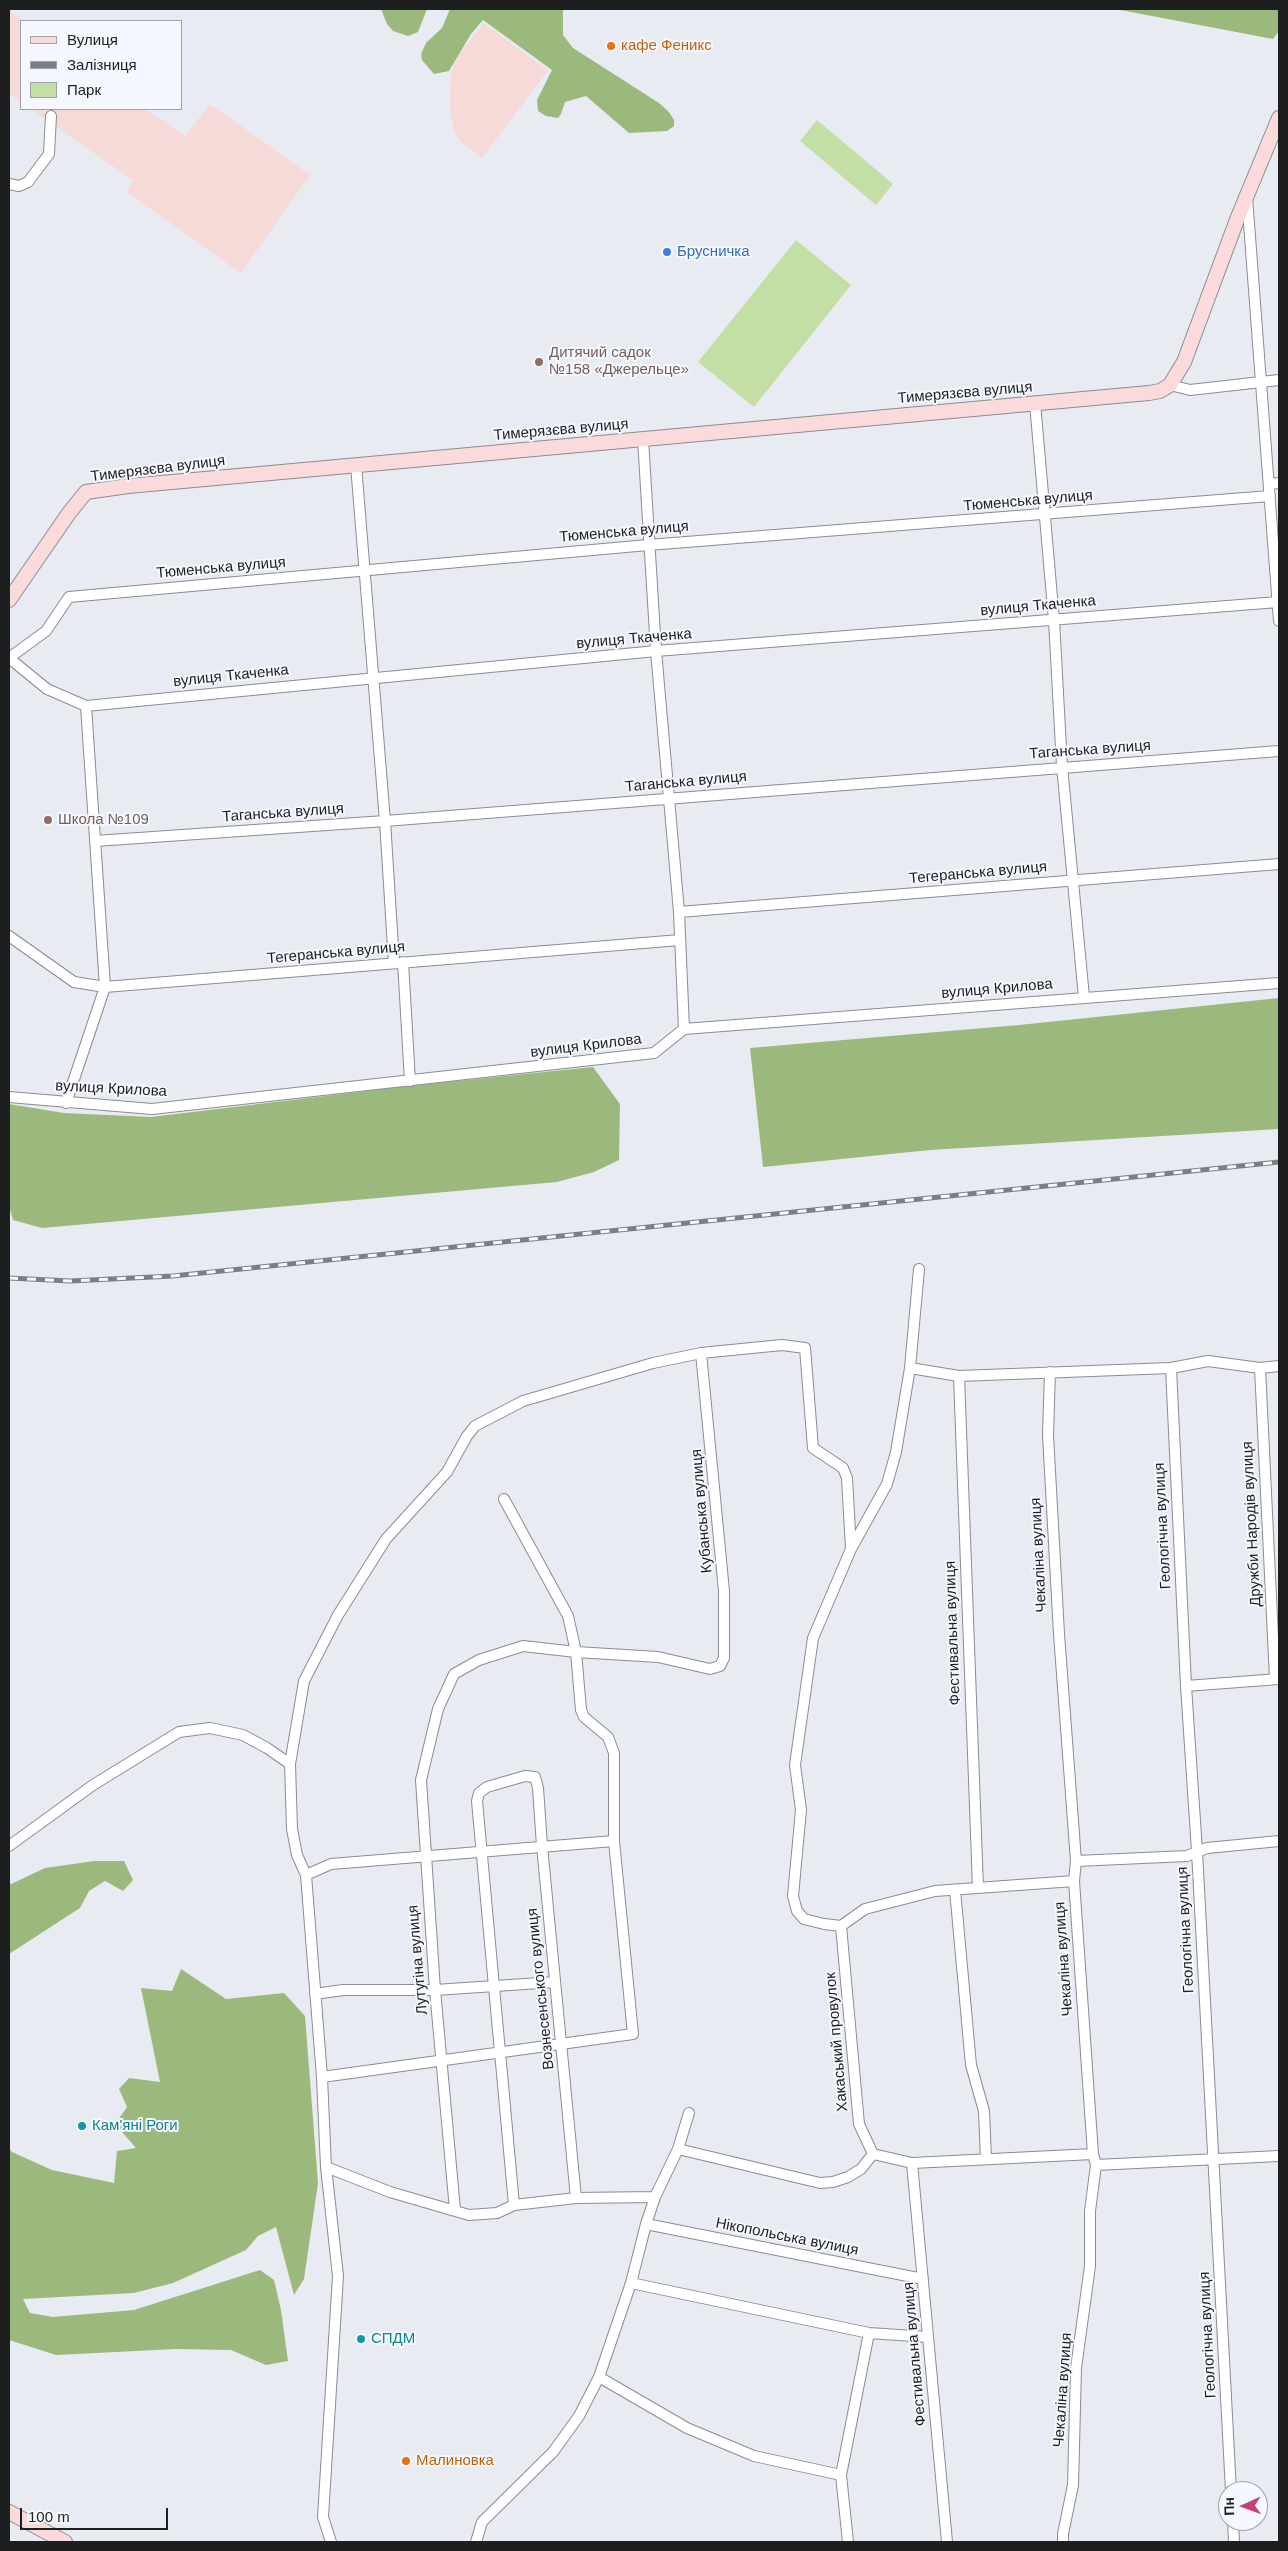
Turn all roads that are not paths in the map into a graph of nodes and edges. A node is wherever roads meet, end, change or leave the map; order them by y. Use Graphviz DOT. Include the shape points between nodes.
graph roads {
  1 [pos="51,116"];
  2 [pos="1279,118"];
  3 [pos="9,184"];
  4 [pos="1247,196"];
  5 [pos="1279,380"];
  6 [pos="1261,382"];
  7 [pos="1170,385"];
  8 [pos="1035,403"];
  9 [pos="643,439"];
  10 [pos="356,466"];
  11 [pos="1274,483"];
  12 [pos="1270,496"];
  13 [pos="1046,515"];
  14 [pos="648,545"];
  15 [pos="364,570"];
  16 [pos="1278,587"];
  17 [pos="9,600"];
  18 [pos="1278,602"];
  19 [pos="1054,620"];
  20 [pos="1279,621"];
  21 [pos="656,651"];
  22 [pos="9,658"];
  23 [pos="372,677"];
  24 [pos="86,706"];
  25 [pos="1279,751"];
  26 [pos="1062,766"];
  27 [pos="669,799"];
  28 [pos="385,821"];
  29 [pos="95,841"];
  30 [pos="1279,864"];
  31 [pos="1073,880"];
  32 [pos="679,912"];
  33 [pos="9,936"];
  34 [pos="680,940"];
  35 [pos="398,962"];
  36 [pos="1279,983"];
  37 [pos="104,987"];
  38 [pos="1084,997"];
  39 [pos="684,1029"];
  40 [pos="410,1082"];
  41 [pos="9,1097"];
  42 [pos="66,1104"];
  43 [pos="919,1269"];
  44 [pos="701,1354"];
  45 [pos="1279,1366"];
  46 [pos="910,1368"];
  47 [pos="1171,1368"];
  48 [pos="1260,1368"];
  49 [pos="1050,1372"];
  50 [pos="958,1376"];
  51 [pos="504,1500"];
  52 [pos="851,1550"];
  53 [pos="576,1652"];
  54 [pos="720,1666"];
  55 [pos="1277,1679"];
  56 [pos="1186,1686"];
  57 [pos="290,1764"];
  58 [pos="614,1841"];
  59 [pos="1279,1841"];
  60 [pos="9,1846"];
  61 [pos="542,1846"];
  62 [pos="480,1851"];
  63 [pos="1197,1851"];
  64 [pos="425,1855"];
  65 [pos="1076,1861"];
  66 [pos="306,1876"];
  67 [pos="1074,1881"];
  68 [pos="978,1888"];
  69 [pos="955,1890"];
  70 [pos="840,1926"];
  71 [pos="555,1982"];
  72 [pos="495,1985"];
  73 [pos="435,1990"];
  74 [pos="315,1994"];
  75 [pos="561,2043"];
  76 [pos="500,2051"];
  77 [pos="442,2060"];
  78 [pos="322,2077"];
  79 [pos="689,2112"];
  80 [pos="678,2150"];
  81 [pos="874,2154"];
  82 [pos="1093,2154"];
  83 [pos="1279,2156"];
  84 [pos="986,2159"];
  85 [pos="1213,2159"];
  86 [pos="912,2163"];
  87 [pos="1096,2165"];
  88 [pos="326,2167"];
  89 [pos="655,2197"];
  90 [pos="576,2198"];
  91 [pos="514,2205"];
  92 [pos="454,2210"];
  93 [pos="646,2224"];
  94 [pos="923,2279"];
  95 [pos="631,2283"];
  96 [pos="869,2333"];
  97 [pos="928,2337"];
  98 [pos="599,2377"];
  99 [pos="841,2475"];
  100 [pos="1231,2481"];
  101 [pos="9,2512"];
  102 [pos="65,2542"];
  103 [pos="330,2542"];
  104 [pos="476,2542"];
  105 [pos="848,2542"];
  106 [pos="947,2542"];
  107 [pos="1063,2542"];
  1 -- 3 [label="street" via="49,154 28,182 19,186"];
  2 -- 4 [label="street"];
  4 -- 6 [label="street"];
  4 -- 7 [label="street" via="1184,362"];
  5 -- 6 [label="street"];
  6 -- 7 [label="street" via="1190,390"];
  6 -- 11 [label="street"];
  7 -- 8 [label="street, Тимерязєва вулиця" via="1149,393"];
  8 -- 9 [label="street, Тимерязєва вулиця"];
  8 -- 13 [label="street"];
  9 -- 10 [label="street, Тимерязєва вулиця"];
  9 -- 14 [label="street"];
  10 -- 15 [label="street"];
  10 -- 17 [label="street, Тимерязєва вулиця" via="86,492"];
  11 -- 12 [label="street"];
  12 -- 13 [label="street, Тюменська вулиця"];
  12 -- 16 [label="street"];
  13 -- 14 [label="street, Тюменська вулиця"];
  13 -- 19 [label="street"];
  14 -- 15 [label="street, Тюменська вулиця"];
  14 -- 21 [label="street"];
  15 -- 22 [label="street, Тюменська вулиця" via="69,597 46,631"];
  15 -- 23 [label="street"];
  16 -- 18 [label="street"];
  18 -- 19 [label="street, вулиця Ткаченка"];
  18 -- 20 [label="street"];
  19 -- 21 [label="street, вулиця Ткаченка"];
  19 -- 26 [label="street"];
  21 -- 23 [label="street, вулиця Ткаченка"];
  21 -- 27 [label="street"];
  22 -- 24 [label="street, вулиця Ткаченка" via="47,689"];
  23 -- 24 [label="street, вулиця Ткаченка"];
  23 -- 28 [label="street"];
  24 -- 29 [label="street"];
  25 -- 26 [label="street, Таганська вулиця"];
  26 -- 27 [label="street, Таганська вулиця"];
  26 -- 31 [label="street"];
  27 -- 28 [label="street, Таганська вулиця"];
  27 -- 32 [label="street"];
  28 -- 29 [label="street, Таганська вулиця"];
  28 -- 35 [label="street"];
  29 -- 37 [label="street"];
  30 -- 31 [label="street, Тегеранська вулиця"];
  31 -- 32 [label="street, Тегеранська вулиця"];
  31 -- 38 [label="street"];
  32 -- 34 [label="street"];
  33 -- 37 [label="street, Тегеранська вулиця" via="74,982"];
  34 -- 35 [label="street, Тегеранська вулиця"];
  34 -- 39 [label="street"];
  35 -- 37 [label="street, Тегеранська вулиця"];
  35 -- 40 [label="street"];
  36 -- 38 [label="street, вулиця Крилова"];
  37 -- 42 [label="street"];
  38 -- 39 [label="street, вулиця Крилова"];
  39 -- 40 [label="street, вулиця Крилова" via="654,1053"];
  40 -- 42 [label="street, вулиця Крилова" via="152,1109"];
  41 -- 42 [label="street, вулиця Крилова"];
  43 -- 46 [label="street"];
  44 -- 52 [label="street" via="782,1345 805,1348 813,1448 843,1468 847,1478"];
  44 -- 54 [label="street, Кубанська вулиця" via="724,1591 724,1658"];
  44 -- 57 [label="street" via="652,1363 524,1401 475,1426 447,1472 386,1539 338,1615 304,1681"];
  45 -- 48 [label="street"];
  46 -- 50 [label="street"];
  46 -- 52 [label="street" via="896,1452 887,1484"];
  47 -- 48 [label="street" via="1208,1361"];
  47 -- 49 [label="street"];
  47 -- 56 [label="street, Геологічна вулиця"];
  48 -- 55 [label="street, Дружби Народів вулиця"];
  49 -- 50 [label="street"];
  49 -- 65 [label="street, Чекаліна вулиця" via="1048,1435 1058,1634"];
  50 -- 68 [label="street, Фестивальна вулиця"];
  51 -- 53 [label="street" via="568,1616"];
  52 -- 70 [label="street" via="813,1638 794,1765 801,1810 794,1871 795,1904 804,1919"];
  53 -- 54 [label="street, Лутугіна вулиця" via="658,1657 710,1668"];
  53 -- 58 [label="street" via="581,1710 584,1717 608,1737 614,1753"];
  53 -- 64 [label="street, Лутугіна вулиця" via="524,1646 479,1660 454,1674 438,1709 421,1780"];
  55 -- 56 [label="street"];
  56 -- 63 [label="street, Геологічна вулиця"];
  57 -- 60 [label="street" via="243,1735 210,1728 179,1732 93,1785"];
  57 -- 66 [label="street" via="292,1829 297,1855"];
  58 -- 61 [label="street"];
  58 -- 75 [label="street" via="633,2034"];
  59 -- 63 [label="street"];
  61 -- 62 [label="street"];
  61 -- 62 [label="street, Вознесенського вулиця" via="538,1788 535,1777 525,1776 486,1787 479,1793"];
  61 -- 71 [label="street, Вознесенського вулиця"];
  62 -- 64 [label="street"];
  62 -- 72 [label="street"];
  63 -- 65 [label="street" via="1187,1856"];
  63 -- 85 [label="street, Геологічна вулиця"];
  64 -- 66 [label="street" via="331,1864"];
  64 -- 73 [label="street, Лутугіна вулиця"];
  65 -- 67 [label="street, Чекаліна вулиця"];
  66 -- 74 [label="street"];
  67 -- 68 [label="street"];
  67 -- 82 [label="street, Чекаліна вулиця"];
  68 -- 69 [label="street"];
  69 -- 70 [label="street" via="935,1891 865,1909"];
  69 -- 84 [label="street" via="971,2066 984,2111"];
  70 -- 81 [label="street, Хакаський провулок" via="859,2124"];
  71 -- 72 [label="street"];
  71 -- 75 [label="street, Вознесенського вулиця"];
  72 -- 73 [label="street"];
  72 -- 76 [label="street"];
  73 -- 74 [label="street" via="342,1990"];
  73 -- 77 [label="street, Лутугіна вулиця"];
  74 -- 78 [label="street"];
  75 -- 76 [label="street"];
  75 -- 90 [label="street, Вознесенського вулиця"];
  76 -- 77 [label="street"];
  76 -- 91 [label="street"];
  77 -- 78 [label="street"];
  77 -- 92 [label="street, Лутугіна вулиця"];
  78 -- 88 [label="street"];
  79 -- 80 [label="street"];
  80 -- 81 [label="street" via="820,2183 848,2177 861,2169"];
  80 -- 89 [label="street"];
  81 -- 86 [label="street"];
  82 -- 84 [label="street"];
  82 -- 87 [label="street, Чекаліна вулиця"];
  83 -- 85 [label="street"];
  84 -- 86 [label="street"];
  85 -- 87 [label="street"];
  85 -- 100 [label="street, Геологічна вулиця"];
  86 -- 94 [label="street, Фестивальна вулиця"];
  87 -- 107 [label="street, Чекаліна вулиця" via="1090,2211 1090,2266 1076,2368 1073,2485"];
  88 -- 92 [label="street" via="390,2192"];
  88 -- 103 [label="street" via="338,2276 323,2518"];
  89 -- 90 [label="street"];
  89 -- 93 [label="street"];
  90 -- 91 [label="street"];
  91 -- 92 [label="street" via="497,2213 469,2215"];
  93 -- 94 [label="street, Нікопольська вулиця"];
  93 -- 95 [label="street"];
  94 -- 97 [label="street, Фестивальна вулиця"];
  95 -- 96 [label="street"];
  95 -- 98 [label="street"];
  96 -- 97 [label="street"];
  96 -- 99 [label="street"];
  97 -- 106 [label="street, Фестивальна вулиця"];
  98 -- 99 [label="street" via="687,2428 754,2456"];
  98 -- 104 [label="street" via="579,2416 553,2452 482,2522"];
  99 -- 105 [label="street"];
  101 -- 102 [label="street"];
}
